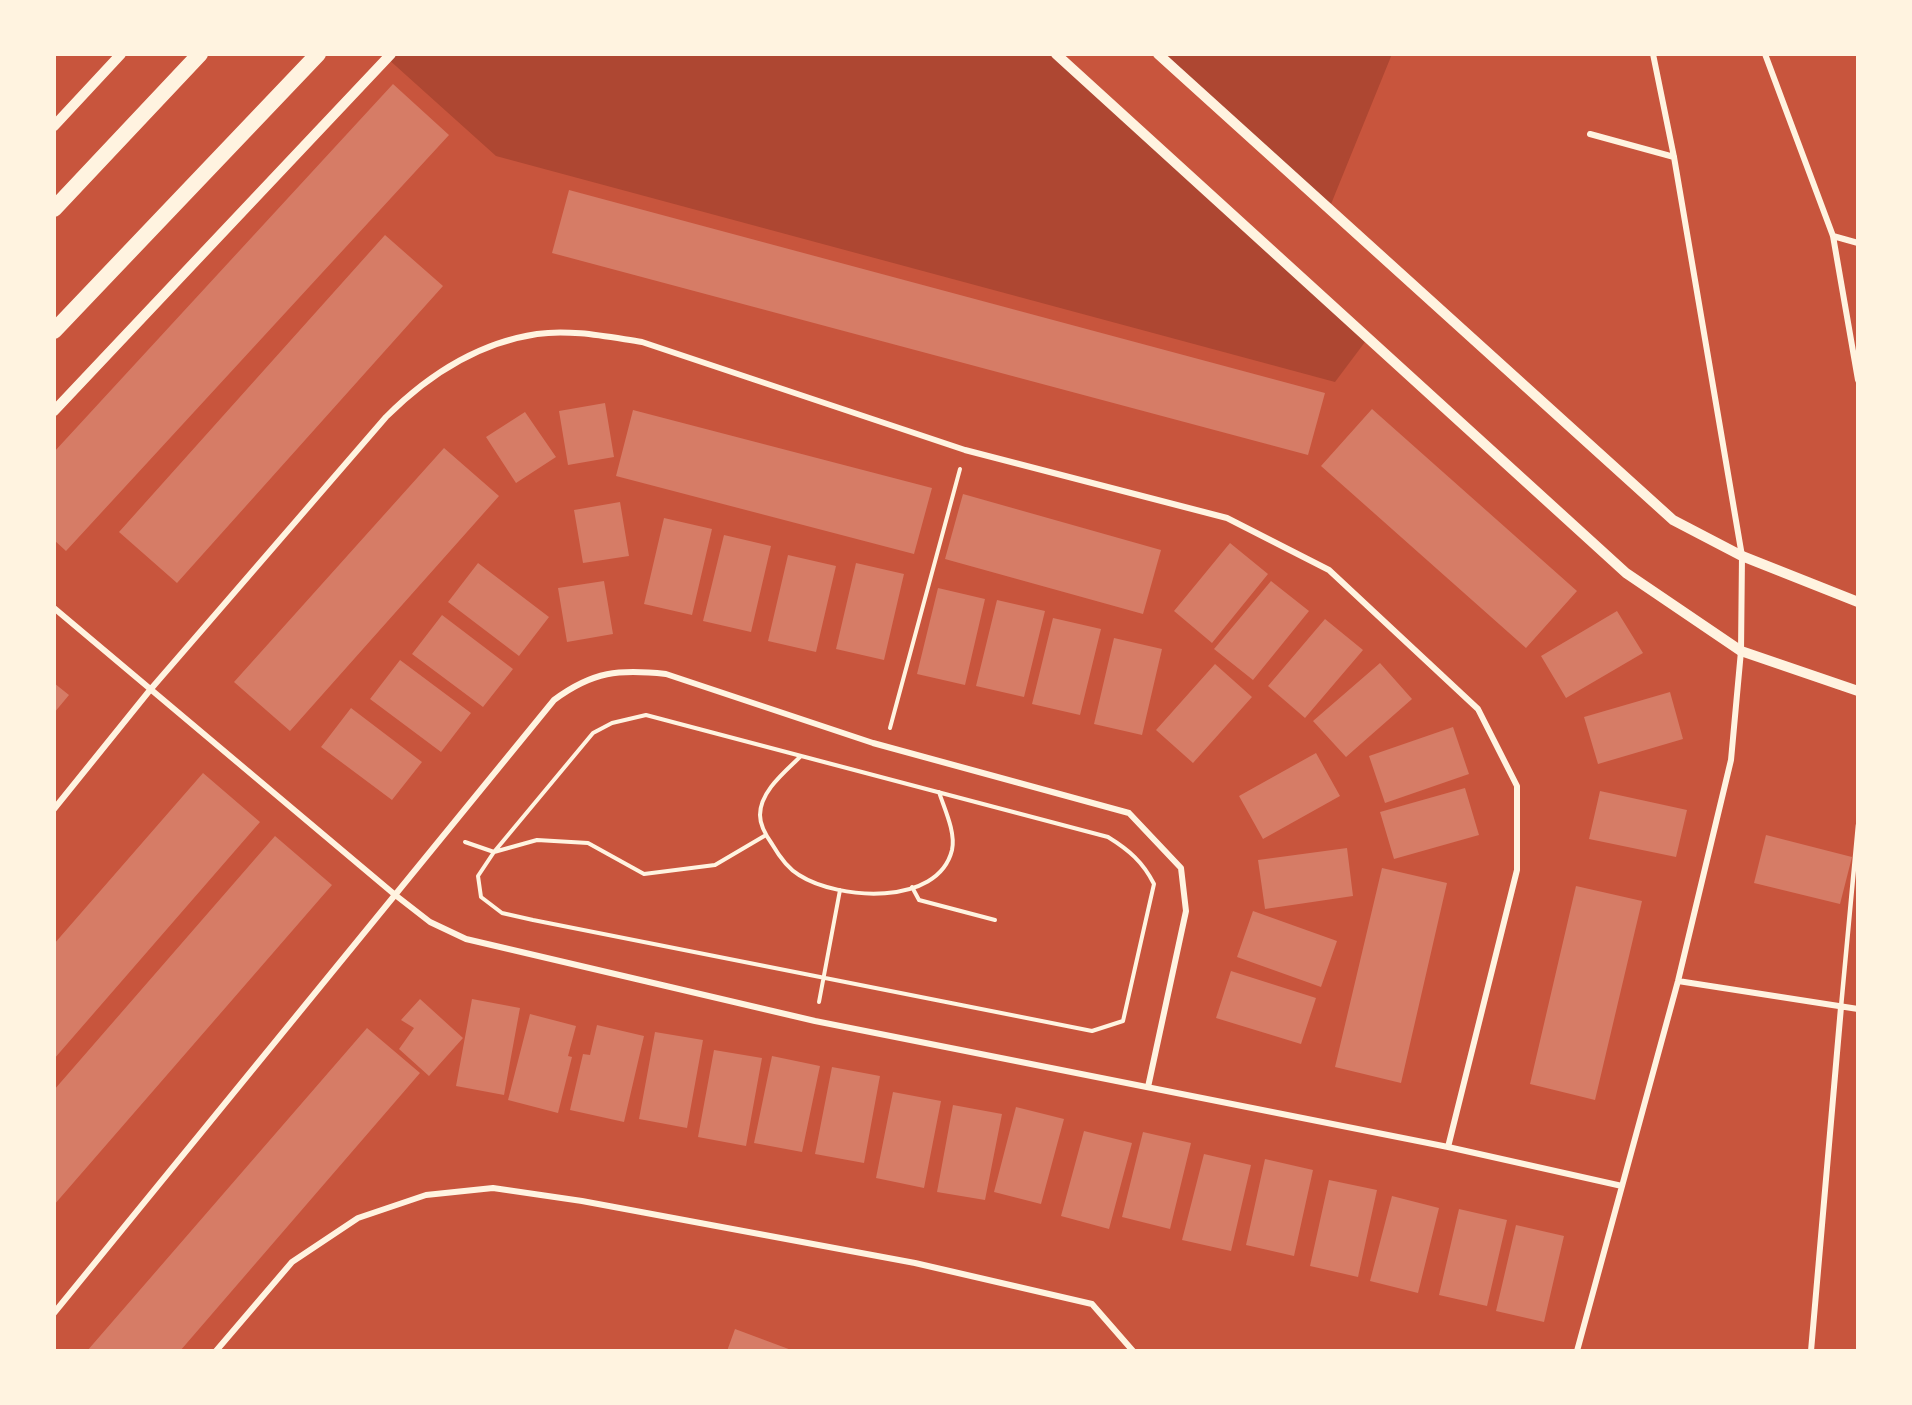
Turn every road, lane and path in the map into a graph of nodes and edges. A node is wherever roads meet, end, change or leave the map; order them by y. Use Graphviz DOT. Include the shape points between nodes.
graph roads {
  1 [pos="121,54"];
  2 [pos="200,54"];
  3 [pos="318,54"];
  4 [pos="391,54"];
  5 [pos="1056,54"];
  6 [pos="1158,54"];
  7 [pos="1653,54"];
  8 [pos="1765,54"];
  9 [pos="54,126"];
  10 [pos="1590,134"];
  11 [pos="1674,158"];
  12 [pos="54,209"];
  13 [pos="1833,236"];
  14 [pos="1858,243"];
  15 [pos="54,331"];
  16 [pos="1858,380"];
  17 [pos="54,411"];
  18 [pos="965,450"];
  19 [pos="1743,556"];
  20 [pos="1858,602"];
  21 [pos="54,608"];
  22 [pos="1741,651"];
  23 [pos="150,690"];
  24 [pos="1858,691"];
  25 [pos="885,747"];
  26 [pos="802,756"];
  27 [pos="939,792"];
  28 [pos="54,809"];
  29 [pos="1858,825"];
  30 [pos="443,835"];
  31 [pos="766,835"];
  32 [pos="494,852"];
  33 [pos="912,887"];
  34 [pos="840,890"];
  35 [pos="394,894"];
  36 [pos="995,920"];
  37 [pos="824,977"];
  38 [pos="1678,981"];
  39 [pos="1841,1007"];
  40 [pos="1858,1009"];
  41 [pos="815,1021"];
  42 [pos="1148,1087"];
  43 [pos="1448,1147"];
  44 [pos="1622,1186"];
  45 [pos="54,1313"];
  46 [pos="216,1351"];
  47 [pos="1133,1351"];
  48 [pos="1577,1351"];
  49 [pos="1811,1351"];
  1 -- 9 [label="street"];
  2 -- 12 [label="highway"];
  3 -- 15 [label="highway"];
  4 -- 17 [label="street"];
  5 -- 22 [label="street" via="1626,573"];
  6 -- 19 [label="street" via="1673,520"];
  7 -- 11 [label="street"];
  8 -- 13 [label="street"];
  10 -- 11 [label="street"];
  11 -- 19 [label="street"];
  13 -- 14 [label="street"];
  13 -- 16 [label="street"];
  18 -- 23 [label="street" via="642,342 588,334 538,334 492,345 449,364 412,391 386,417"];
  18 -- 25 [label="path"];
  18 -- 43 [label="street" via="1227,518 1329,570 1478,709 1517,786 1517,870"];
  19 -- 20 [label="street"];
  19 -- 22 [label="street"];
  21 -- 23 [label="street"];
  22 -- 24 [label="street"];
  22 -- 38 [label="street" via="1731,760"];
  23 -- 28 [label="street"];
  23 -- 35 [label="street"];
  25 -- 30 [label="street" via="666,674 633,670 602,673 575,684 554,700"];
  25 -- 42 [label="street" via="1129,813 1181,868 1186,911"];
  26 -- 27 [label="path"];
  26 -- 31 [label="path" via="766,795 760,815"];
  26 -- 32 [label="path" via="646,715 612,723 593,733"];
  27 -- 33 [label="path" via="951,829 952,849 943,868 925,883"];
  27 -- 37 [label="path" via="1108,837 1145,866 1154,884 1123,1021 1092,1031"];
  29 -- 39 [label="lane"];
  30 -- 32 [label="path"];
  30 -- 35 [label="street"];
  31 -- 32 [label="path" via="715,866 644,874 588,843 537,840"];
  31 -- 34 [label="path" via="782,860 799,875"];
  32 -- 37 [label="path" via="478,876 481,897 502,913"];
  33 -- 34 [label="path" via="877,895"];
  33 -- 36 [label="path" via="919,900"];
  34 -- 37 [label="path"];
  35 -- 41 [label="street" via="430,922 466,939"];
  35 -- 45 [label="street"];
  37 -- 41 [label="path"];
  38 -- 39 [label="street"];
  38 -- 44 [label="street"];
  39 -- 40 [label="street"];
  39 -- 49 [label="street"];
  41 -- 42 [label="street"];
  42 -- 43 [label="street"];
  43 -- 44 [label="street"];
  44 -- 48 [label="street"];
  46 -- 47 [label="street" via="292,1262 358,1218 426,1195 493,1188 915,1263 1092,1304"];
}
